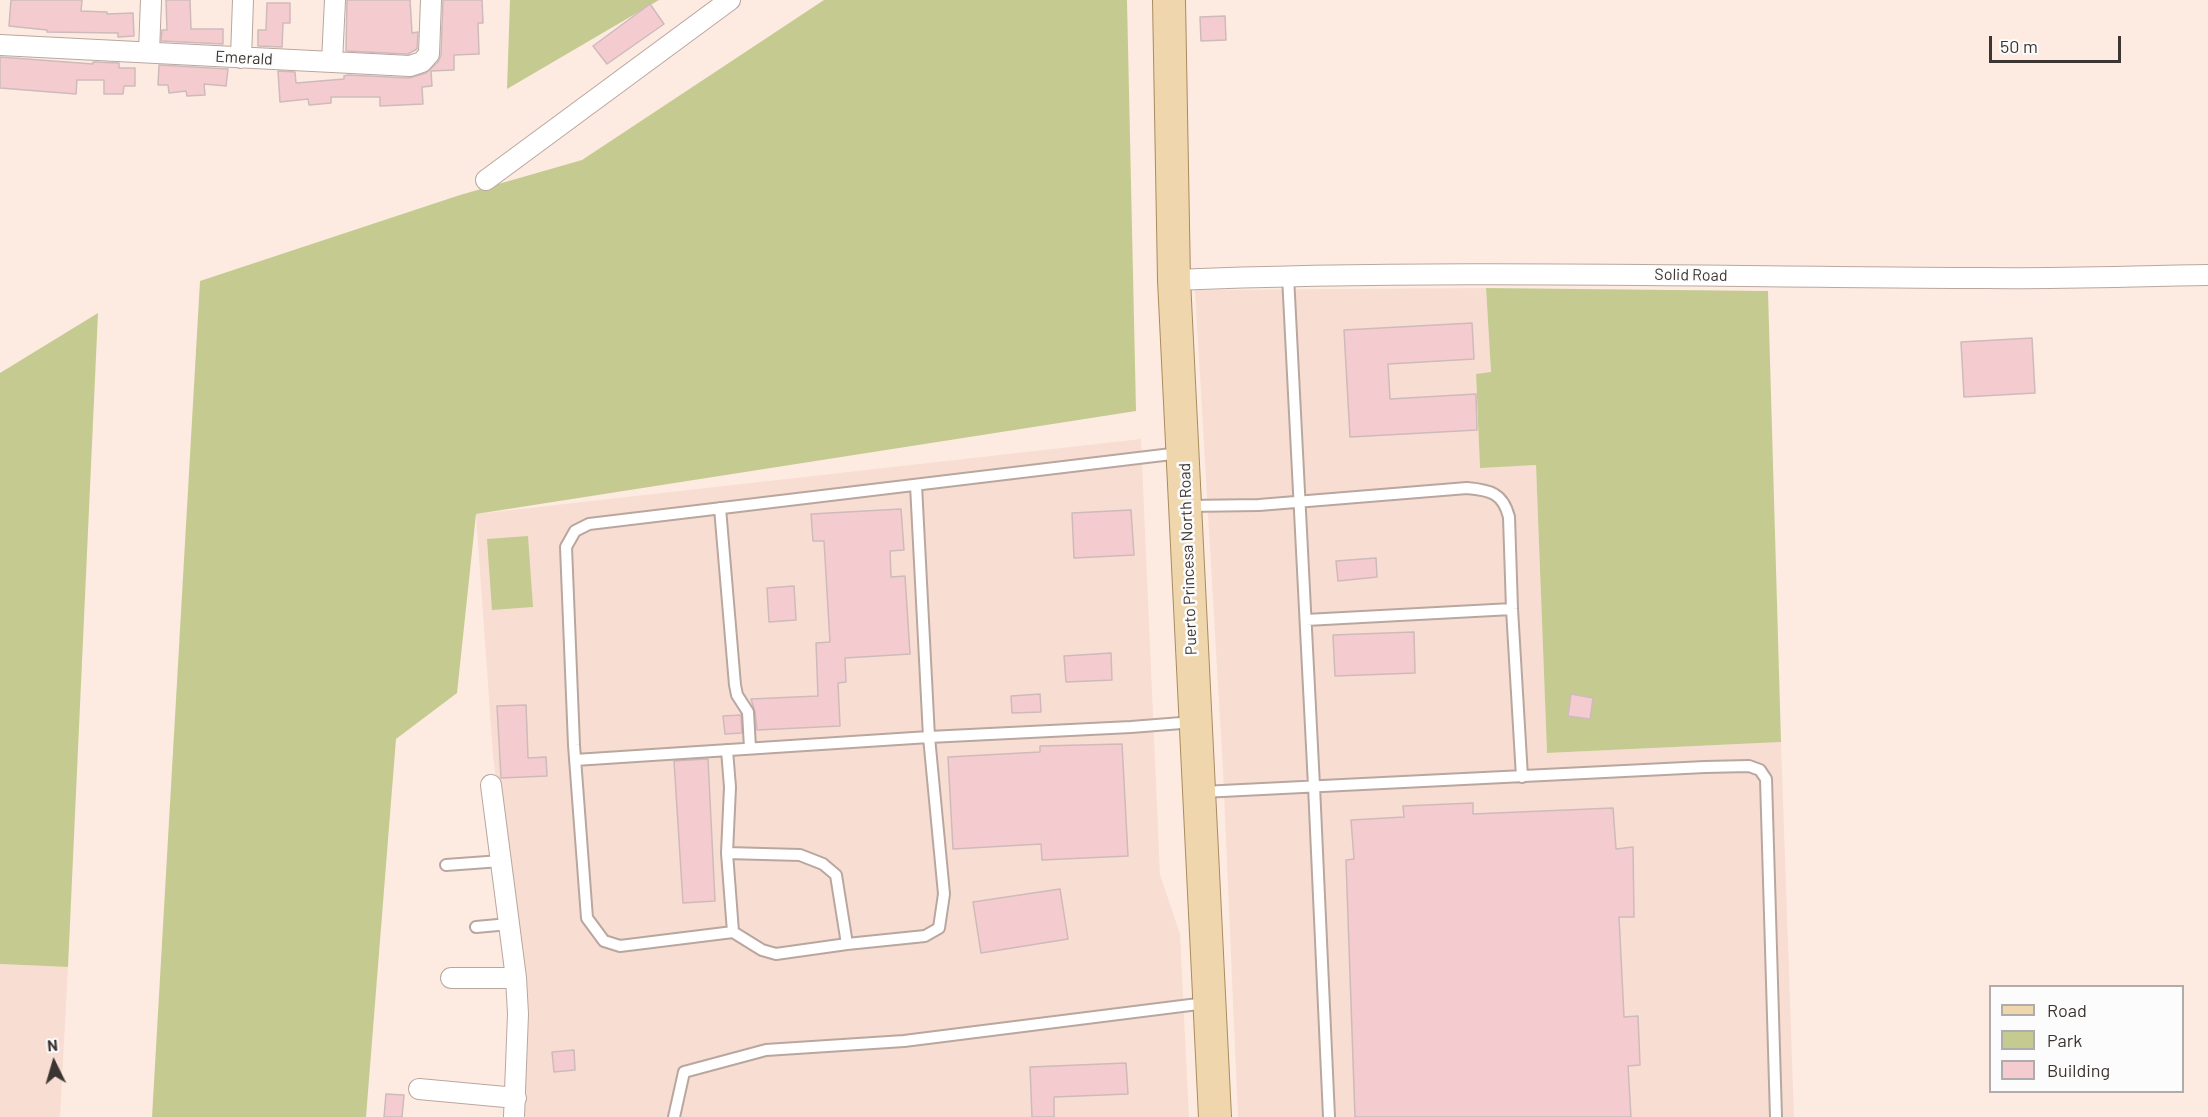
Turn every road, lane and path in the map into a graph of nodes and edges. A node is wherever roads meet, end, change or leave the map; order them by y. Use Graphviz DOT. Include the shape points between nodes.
graph roads {
  1 [pos="152,0"];
  2 [pos="243,0"];
  3 [pos="335,0"];
  4 [pos="431,0"];
  5 [pos="730,0"];
  6 [pos="1169,0"];
  7 [pos="0,45"];
  8 [pos="149,52"];
  9 [pos="241,58"];
  10 [pos="332,62"];
  11 [pos="486,180"];
  12 [pos="2208,275"];
  13 [pos="1288,276"];
  14 [pos="1174,280"];
  15 [pos="1183,453"];
  16 [pos="916,485"];
  17 [pos="1300,502"];
  18 [pos="1184,506"];
  19 [pos="720,508"];
  20 [pos="1512,609"];
  21 [pos="1306,620"];
  22 [pos="1195,722"];
  23 [pos="929,738"];
  24 [pos="750,748"];
  25 [pos="727,750"];
  26 [pos="574,760"];
  27 [pos="1522,777"];
  28 [pos="491,785"];
  29 [pos="1314,786"];
  30 [pos="1199,792"];
  31 [pos="728,852"];
  32 [pos="501,861"];
  33 [pos="446,865"];
  34 [pos="509,924"];
  35 [pos="476,927"];
  36 [pos="733,932"];
  37 [pos="847,944"];
  38 [pos="451,978"];
  39 [pos="516,978"];
  40 [pos="1210,1002"];
  41 [pos="419,1089"];
  42 [pos="515,1108"];
  43 [pos="674,1117"];
  44 [pos="1215,1117"];
  45 [pos="1329,1117"];
  46 [pos="1776,1117"];
  1 -- 8 [label="street"];
  2 -- 9 [label="street"];
  3 -- 10 [label="street"];
  4 -- 10 [label="street, Emerald" via="429,54 422,62 410,66"];
  5 -- 11 [label="street"];
  6 -- 14 [label="main road, Puerto Princesa North Road"];
  7 -- 8 [label="street, Emerald"];
  8 -- 9 [label="street, Emerald"];
  9 -- 10 [label="street, Emerald"];
  12 -- 13 [label="street, Solid Road"];
  13 -- 14 [label="street, Solid Road"];
  13 -- 17 [label="lane"];
  14 -- 15 [label="main road, Puerto Princesa North Road"];
  15 -- 16 [label="lane"];
  15 -- 18 [label="main road, Puerto Princesa North Road"];
  16 -- 19 [label="lane"];
  16 -- 23 [label="lane"];
  17 -- 18 [label="lane"];
  17 -- 20 [label="lane" via="1485,489 1506,504 1509,517"];
  17 -- 21 [label="lane"];
  18 -- 22 [label="main road, Puerto Princesa North Road"];
  19 -- 24 [label="lane" via="736,695 748,712"];
  19 -- 26 [label="lane" via="589,524 575,531 566,547"];
  20 -- 21 [label="lane"];
  20 -- 27 [label="lane"];
  21 -- 29 [label="lane"];
  22 -- 23 [label="lane"];
  22 -- 30 [label="main road, Puerto Princesa North Road"];
  23 -- 24 [label="lane"];
  23 -- 37 [label="lane" via="944,894 939,928 925,936"];
  24 -- 25 [label="lane"];
  25 -- 26 [label="lane"];
  25 -- 31 [label="lane"];
  26 -- 36 [label="lane" via="587,918 595,931 604,940 620,946"];
  27 -- 29 [label="lane"];
  27 -- 46 [label="lane" via="1705,767 1749,766 1760,770 1766,779"];
  28 -- 32 [label="street"];
  29 -- 30 [label="lane"];
  29 -- 45 [label="lane"];
  30 -- 40 [label="main road, Puerto Princesa North Road"];
  31 -- 36 [label="lane"];
  31 -- 37 [label="lane" via="801,855 823,864 836,875"];
  32 -- 33 [label="lane"];
  32 -- 34 [label="street"];
  34 -- 35 [label="lane"];
  34 -- 39 [label="street"];
  36 -- 37 [label="lane" via="768,953"];
  38 -- 39 [label="street"];
  39 -- 42 [label="street"];
  40 -- 43 [label="lane" via="904,1041 766,1050 684,1072"];
  40 -- 44 [label="main road, Puerto Princesa North Road"];
  41 -- 42 [label="street"];
}
